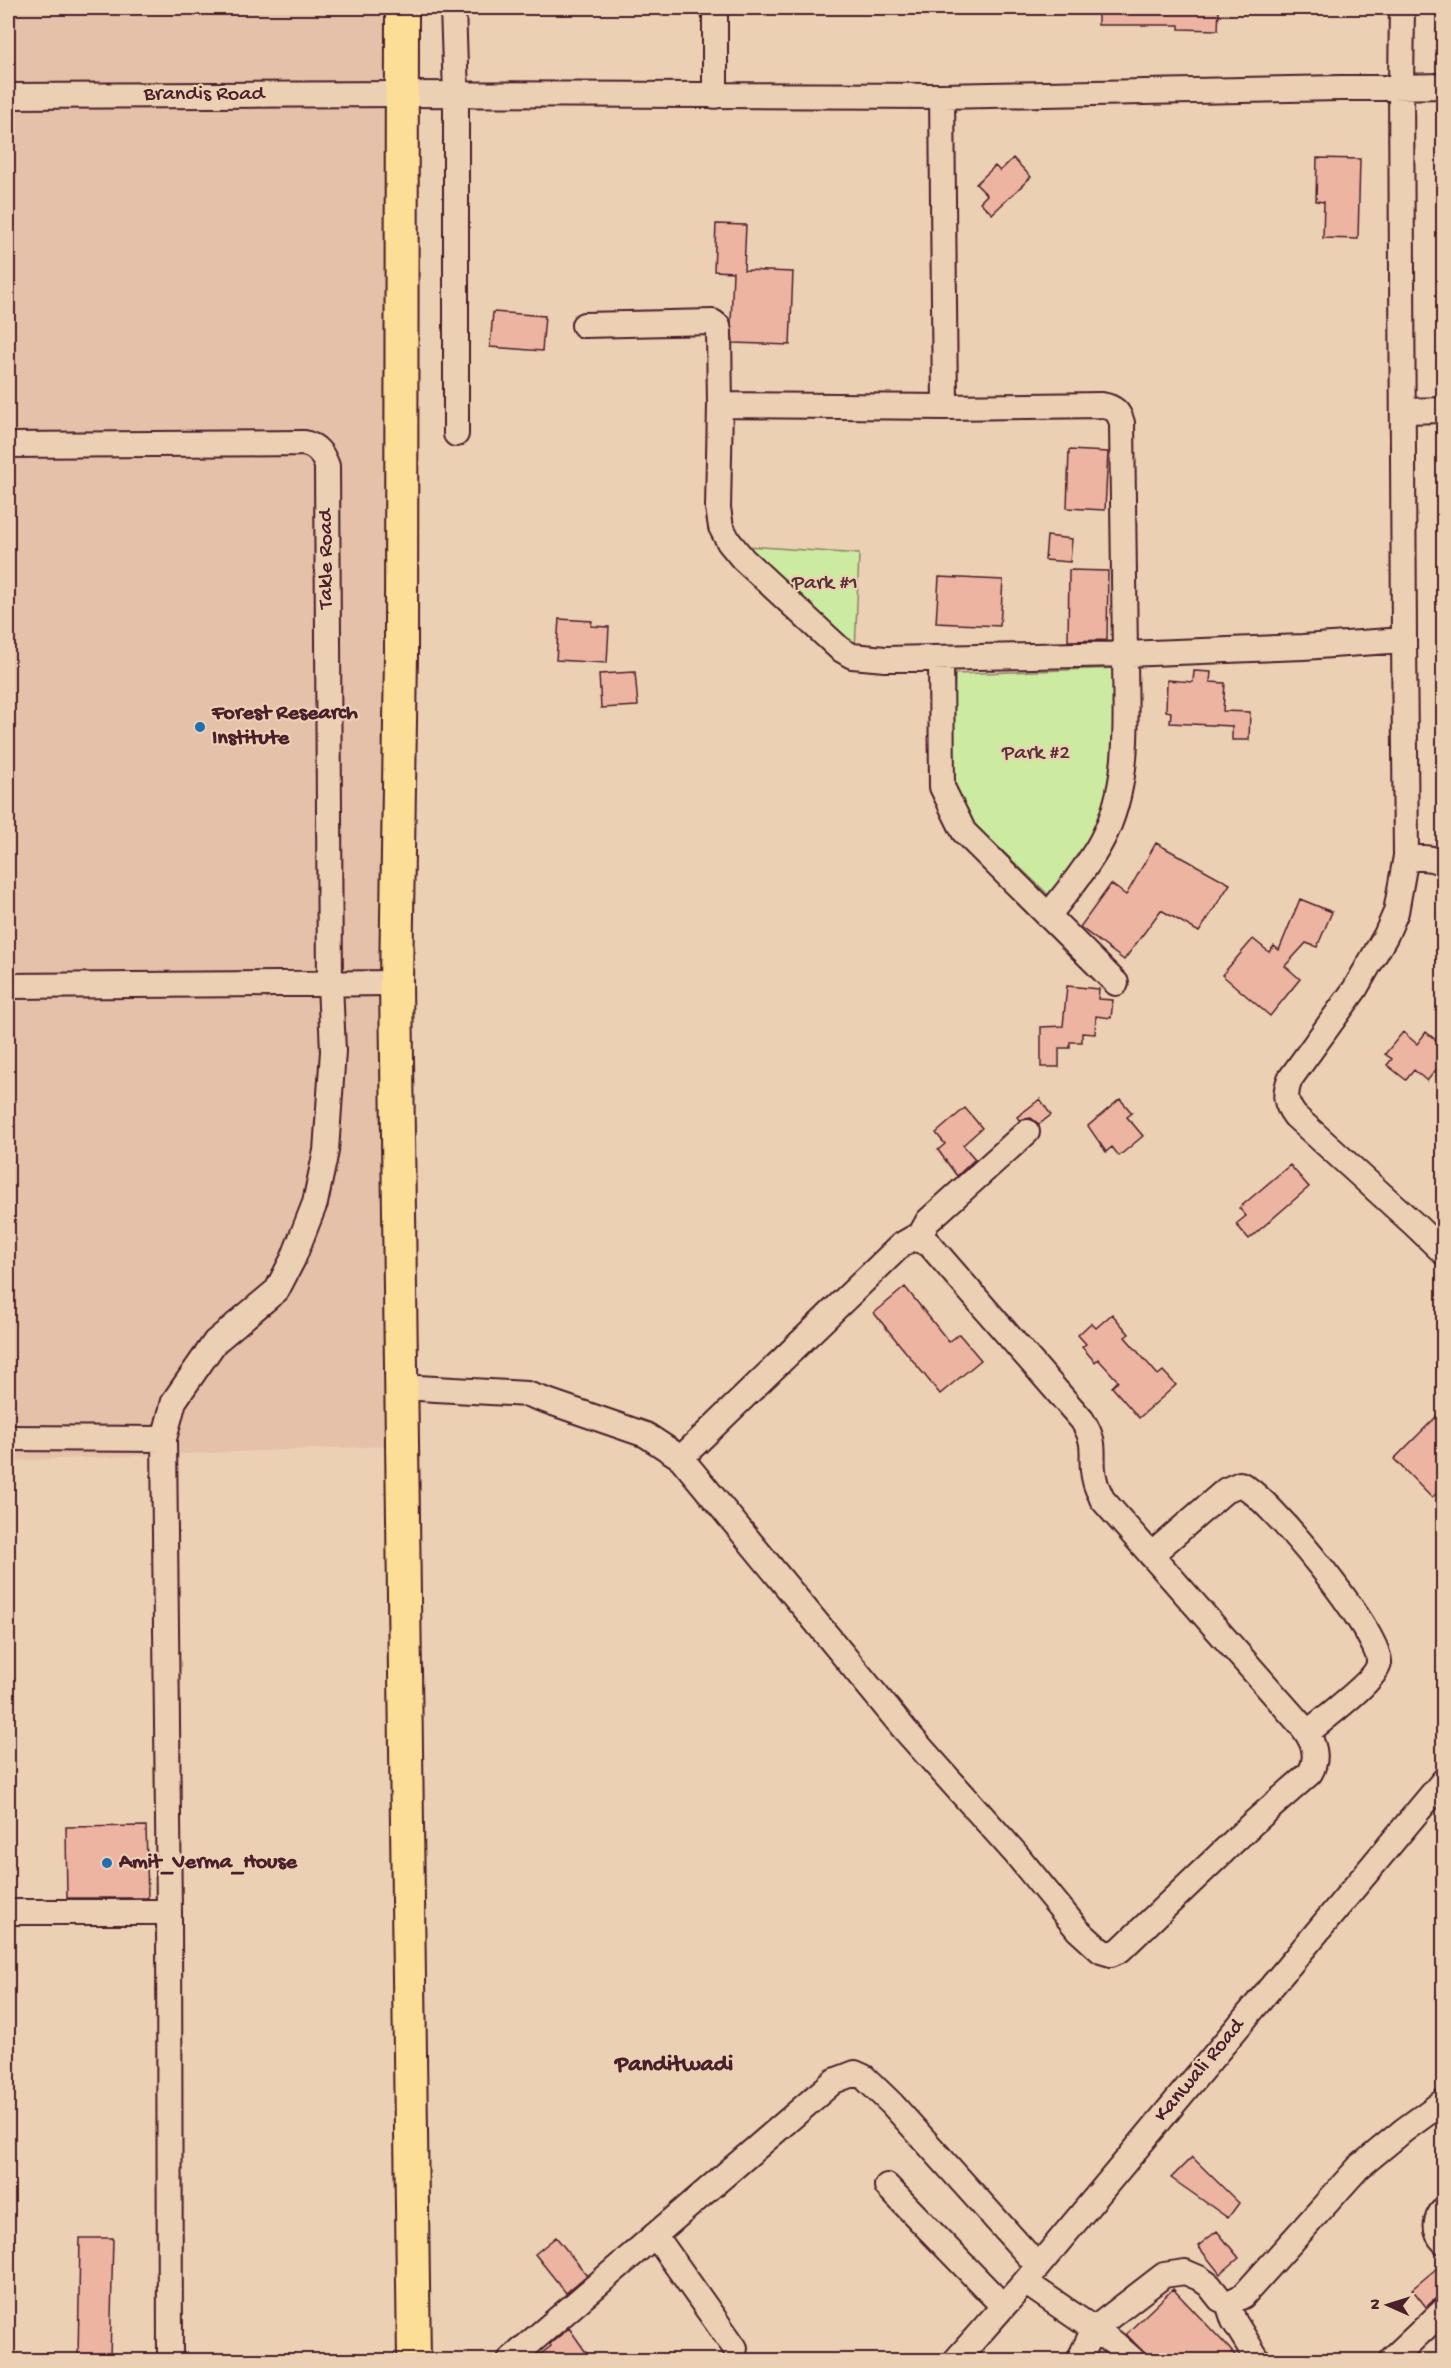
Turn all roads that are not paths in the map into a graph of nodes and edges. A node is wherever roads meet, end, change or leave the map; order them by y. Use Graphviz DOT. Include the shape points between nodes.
graph roads {
  1 [pos="402,8"];
  2 [pos="453,8"];
  3 [pos="715,8"];
  4 [pos="1402,8"];
  5 [pos="1401,86"];
  6 [pos="1443,86"];
  7 [pos="401,94"];
  8 [pos="456,94"];
  9 [pos="8,96"];
  10 [pos="715,96"];
  11 [pos="942,96"];
  12 [pos="584,325"];
  13 [pos="720,405"];
  14 [pos="945,407"];
  15 [pos="1443,410"];
  16 [pos="1404,411"];
  17 [pos="456,434"];
  18 [pos="8,445"];
  19 [pos="1404,640"];
  20 [pos="1125,654"];
  21 [pos="941,658"];
  22 [pos="1406,856"];
  23 [pos="1443,863"];
  24 [pos="1048,915"];
  25 [pos="396,983"];
  26 [pos="1116,983"];
  27 [pos="330,984"];
  28 [pos="8,986"];
  29 [pos="1026,1132"];
  30 [pos="918,1239"];
  31 [pos="1443,1253"];
  32 [pos="400,1387"];
  33 [pos="8,1438"];
  34 [pos="165,1438"];
  35 [pos="681,1458"];
  36 [pos="1150,1555"];
  37 [pos="1307,1733"];
  38 [pos="1443,1779"];
  39 [pos="8,1912"];
  40 [pos="170,1912"];
  41 [pos="1443,2101"];
  42 [pos="887,2186"];
  43 [pos="1443,2209"];
  44 [pos="655,2235"];
  45 [pos="1443,2242"];
  46 [pos="1031,2273"];
  47 [pos="1228,2303"];
  48 [pos="1003,2306"];
  49 [pos="1443,2310"];
  50 [pos="1094,2329"];
  51 [pos="735,2348"];
  52 [pos="170,2361"];
  53 [pos="414,2361"];
  54 [pos="510,2361"];
  55 [pos="956,2361"];
  56 [pos="1079,2361"];
  57 [pos="1133,2361"];
  58 [pos="1258,2361"];
  59 [pos="1391,2361"];
  1 -- 7 [label="main road"];
  2 -- 8 [label="street"];
  3 -- 10 [label="street"];
  4 -- 5 [label="street"];
  5 -- 6 [label="street, Brandis Road"];
  5 -- 11 [label="street, Brandis Road"];
  5 -- 16 [label="street"];
  7 -- 8 [label="street, Brandis Road"];
  7 -- 9 [label="street, Brandis Road"];
  7 -- 25 [label="main road" via="401,656"];
  8 -- 10 [label="street, Brandis Road"];
  8 -- 17 [label="street"];
  10 -- 11 [label="street, Brandis Road"];
  11 -- 14 [label="street"];
  12 -- 13 [label="street" via="713,322 719,332"];
  13 -- 14 [label="street"];
  13 -- 21 [label="street" via="718,508 725,534 743,559 852,656"];
  14 -- 20 [label="street" via="1102,405 1119,413"];
  15 -- 16 [label="street"];
  16 -- 19 [label="street"];
  18 -- 27 [label="street, Takle Road" via="304,443 314,445 323,455 327,466"];
  19 -- 20 [label="street"];
  19 -- 22 [label="street"];
  20 -- 21 [label="street"];
  20 -- 24 [label="street" via="1126,732 1118,798 1102,840"];
  21 -- 24 [label="street" via="942,787 964,832"];
  22 -- 23 [label="street"];
  22 -- 31 [label="street" via="1396,912 1386,935 1355,989 1290,1079 1285,1092 1287,1105 1295,1116"];
  24 -- 26 [label="street"];
  25 -- 27 [label="street"];
  25 -- 32 [label="main road"];
  27 -- 28 [label="street"];
  27 -- 34 [label="street" via="333,1051 326,1151 315,1203 294,1259 277,1290 215,1342 174,1401"];
  29 -- 30 [label="street" via="928,1221"];
  30 -- 35 [label="street" via="901,1245"];
  30 -- 36 [label="street" via="929,1244 1082,1420 1094,1444 1094,1479 1102,1499"];
  32 -- 35 [label="street" via="527,1394 646,1435"];
  32 -- 53 [label="main road"];
  33 -- 34 [label="street"];
  34 -- 40 [label="street"];
  35 -- 37 [label="street" via="905,1730 1078,1930 1101,1951 1111,1954 1120,1950 1310,1773 1316,1764 1315,1750"];
  36 -- 37 [label="street"];
  36 -- 37 [label="street" via="1226,1490 1240,1484 1247,1486 1264,1502 1322,1568 1369,1635 1378,1655 1379,1664 1368,1681"];
  38 -- 46 [label="street, Kanwali Road"];
  39 -- 40 [label="street"];
  40 -- 52 [label="street"];
  41 -- 47 [label="street" via="1358,2168 1243,2296"];
  42 -- 48 [label="street"];
  43 -- 45 [label="street" via="1436,2223"];
  44 -- 46 [label="street" via="834,2081 855,2073 892,2104"];
  44 -- 51 [label="street"];
  44 -- 54 [label="street"];
  46 -- 48 [label="street, Kanwali Road"];
  46 -- 50 [label="street"];
  47 -- 50 [label="street" via="1199,2278 1174,2272 1164,2275"];
  47 -- 58 [label="street"];
  48 -- 55 [label="street, Kanwali Road"];
  49 -- 59 [label="street"];
  50 -- 56 [label="street"];
  50 -- 57 [label="street"];
}
